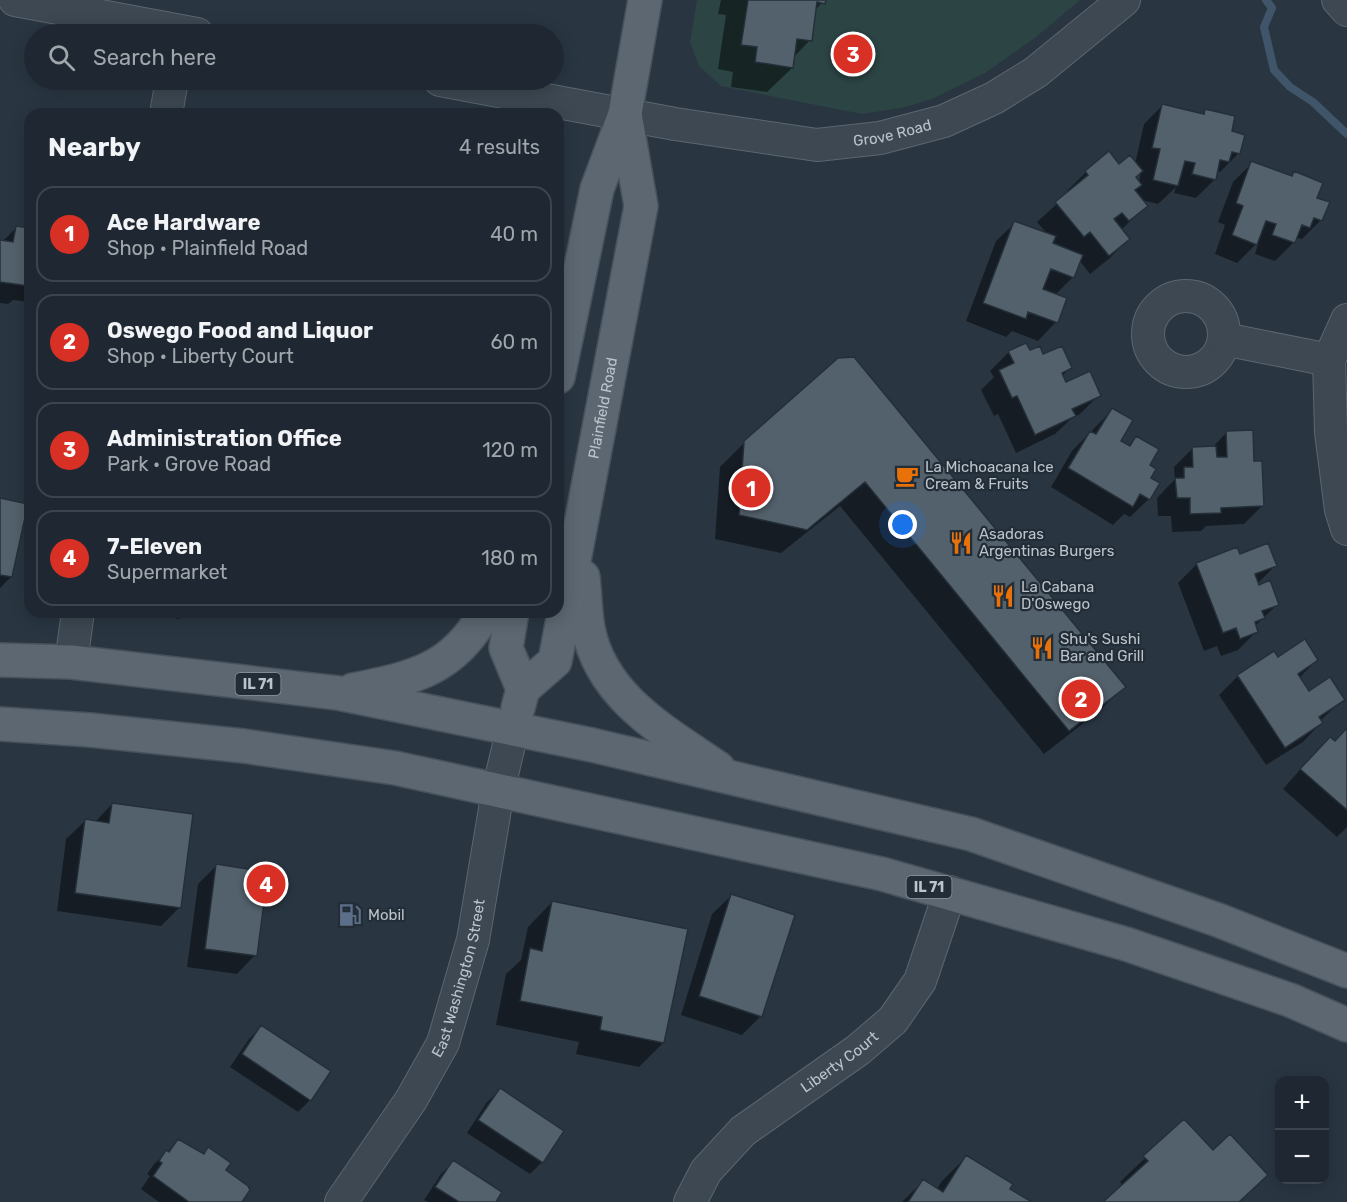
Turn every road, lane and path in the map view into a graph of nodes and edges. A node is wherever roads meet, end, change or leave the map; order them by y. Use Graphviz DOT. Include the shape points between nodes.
graph roads {
  1 [pos="15,0"];
  2 [pos="645,0"];
  3 [pos="1124,0"];
  4 [pos="1338,0"];
  5 [pos="1347,10"];
  6 [pos="139,24"];
  7 [pos="170,90"];
  8 [pos="494,90"];
  9 [pos="167,108"];
  10 [pos="625,114"];
  11 [pos="1347,320"];
  12 [pos="1224,339"];
  13 [pos="564,348"];
  14 [pos="1329,360"];
  15 [pos="1347,529"];
  16 [pos="580,538"];
  17 [pos="564,617"];
  18 [pos="77,618"];
  19 [pos="481,618"];
  20 [pos="511,618"];
  21 [pos="564,618"];
  22 [pos="0,660"];
  23 [pos="71,662"];
  24 [pos="523,689"];
  25 [pos="338,693"];
  26 [pos="0,724"];
  27 [pos="513,728"];
  28 [pos="734,779"];
  29 [pos="498,791"];
  30 [pos="950,892"];
  31 [pos="1347,971"];
  32 [pos="1347,1025"];
  33 [pos="342,1202"];
  34 [pos="690,1202"];
  1 -- 6 [label="street"];
  2 -- 10 [label="main road, Plainfield Road"];
  3 -- 10 [label="street, Grove Road" via="1036,72 994,98 944,121 880,138 817,145"];
  4 -- 5 [label="street"];
  7 -- 9 [label="street"];
  8 -- 10 [label="street, Grove Road"];
  10 -- 13 [label="main road, Plainfield Road" via="597,189"];
  10 -- 16 [label="main road, Plainfield Road" via="641,206"];
  11 -- 14 [label="street"];
  12 -- 14 [label="street"];
  14 -- 15 [label="street" via="1331,432"];
  16 -- 17 [label="main road, Plainfield Road"];
  16 -- 28 [label="main road" via="588,628 596,656 611,683 645,719"];
  18 -- 23 [label="street"];
  19 -- 25 [label="main road" via="465,643 434,668 396,681"];
  20 -- 24 [label="main road" via="506,648"];
  21 -- 24 [label="main road, Plainfield Road" via="555,661"];
  22 -- 23 [label="main road, IL 71"];
  23 -- 25 [label="main road, IL 71"];
  24 -- 27 [label="main road"];
  25 -- 27 [label="main road, IL 71"];
  26 -- 29 [label="main road, IL 71" via="244,746 395,768"];
  27 -- 28 [label="main road, IL 71"];
  27 -- 29 [label="street, East Washington Street"];
  28 -- 31 [label="main road, IL 71" via="971,834 1218,920"];
  29 -- 30 [label="main road, IL 71"];
  29 -- 33 [label="street, East Washington Street" via="474,940 443,1043 411,1100"];
  30 -- 32 [label="main road, IL 71" via="1126,944 1290,1000"];
  30 -- 34 [label="street, Liberty Court" via="920,981 893,1020 858,1050 742,1131 706,1171"];
}
